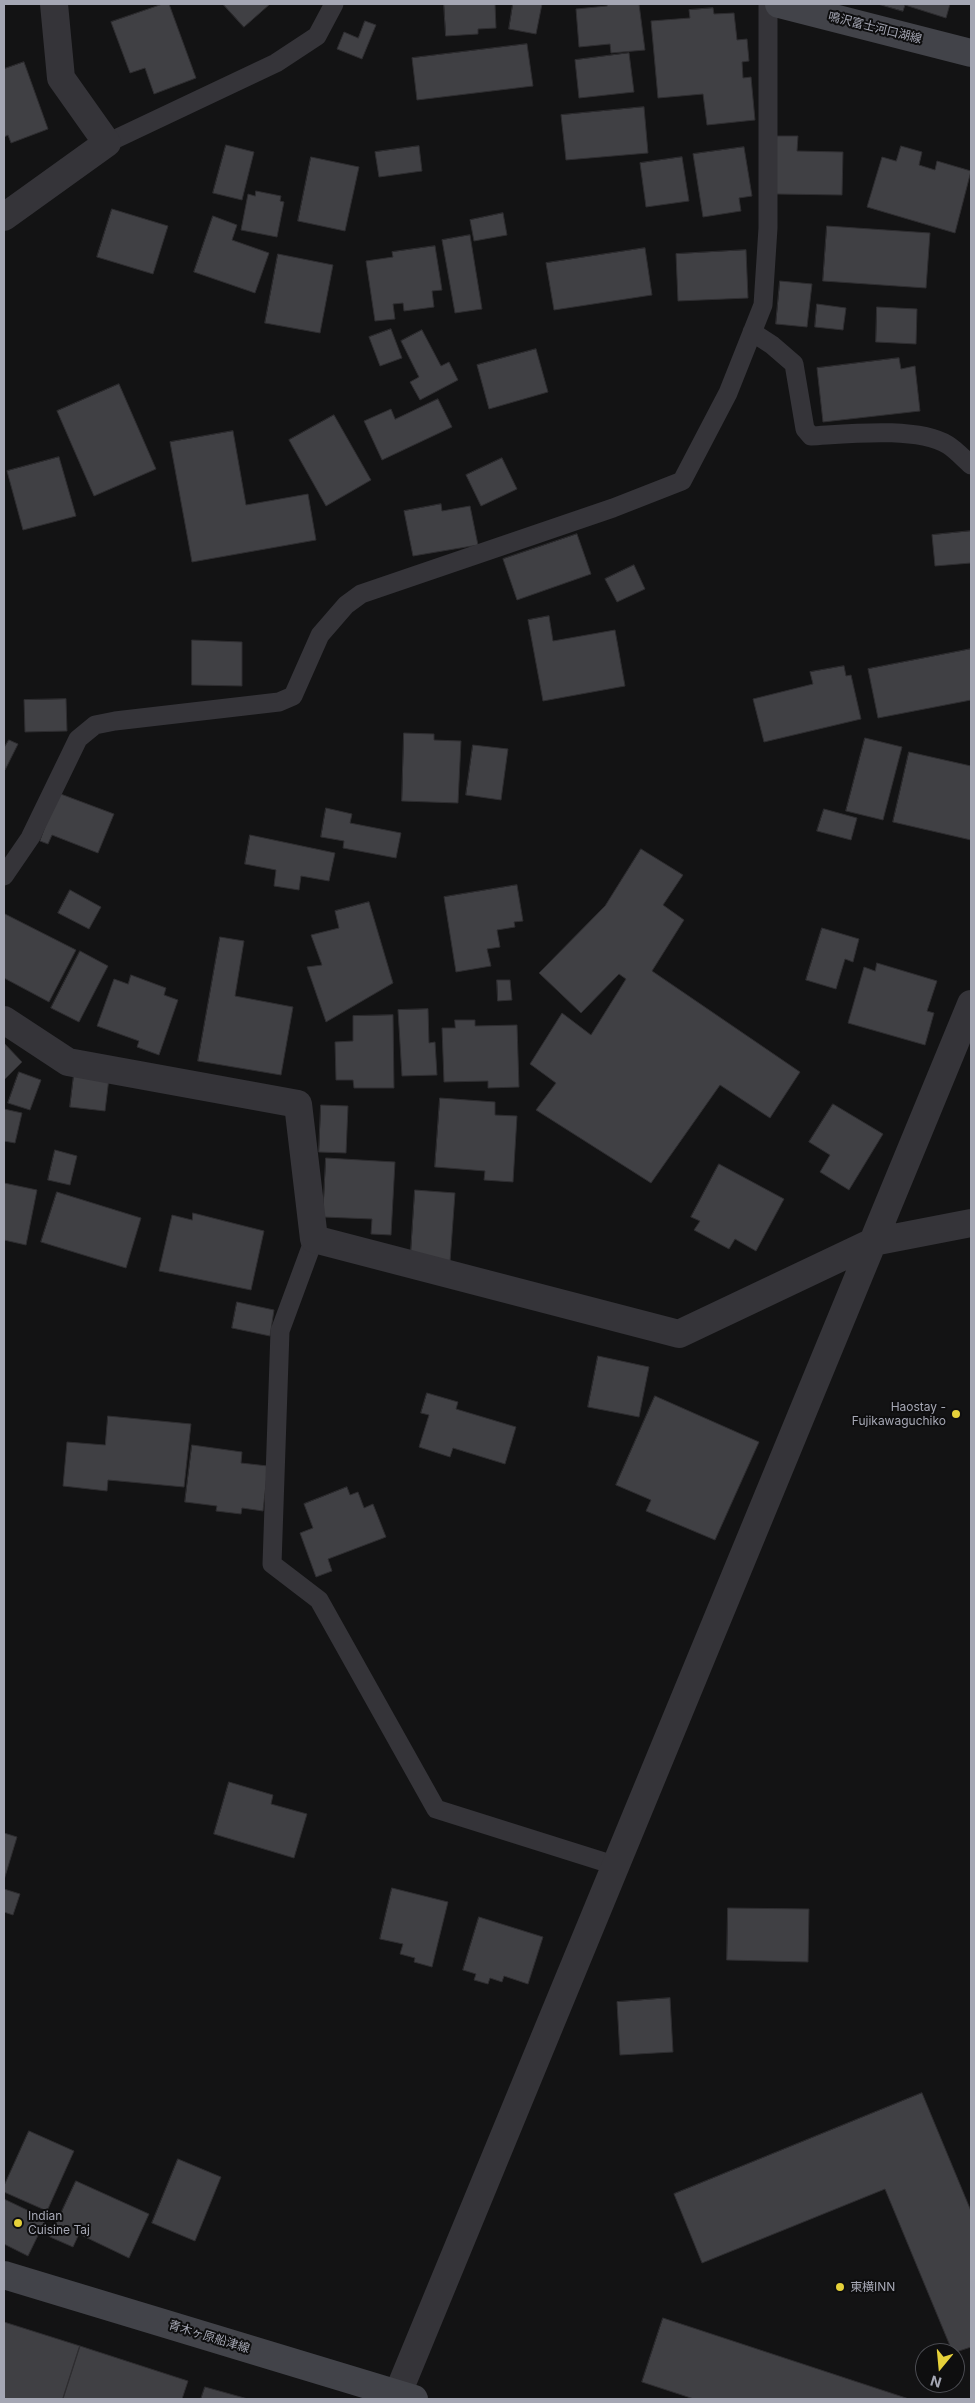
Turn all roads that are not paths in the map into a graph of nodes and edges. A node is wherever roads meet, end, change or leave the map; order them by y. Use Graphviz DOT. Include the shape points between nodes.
graph roads {
  1 [pos="54,4"];
  2 [pos="334,4"];
  3 [pos="768,4"];
  4 [pos="779,4"];
  5 [pos="971,53"];
  6 [pos="107,143"];
  7 [pos="4,217"];
  8 [pos="752,332"];
  9 [pos="971,465"];
  10 [pos="4,876"];
  11 [pos="971,1004"];
  12 [pos="4,1020"];
  13 [pos="971,1222"];
  14 [pos="314,1239"];
  15 [pos="873,1242"];
  16 [pos="617,1866"];
  17 [pos="4,2275"];
  18 [pos="406,2396"];
  1 -- 6 [label="street" via="61,78"];
  2 -- 6 [label="lane" via="317,36 276,63"];
  3 -- 8 [label="lane" via="768,228 763,305"];
  4 -- 5 [label="main road, 鳴沢富士河口湖線"];
  6 -- 7 [label="street"];
  8 -- 9 [label="lane" via="772,344 794,364 805,429 811,436 871,432 924,437 948,444"];
  8 -- 10 [label="lane" via="728,392 682,481 613,508 361,594 346,605 320,635 293,696 279,702 95,726 78,739 30,838"];
  11 -- 15 [label="street"];
  12 -- 14 [label="street" via="68,1062 298,1104"];
  13 -- 15 [label="street"];
  14 -- 15 [label="street" via="679,1334"];
  14 -- 16 [label="lane" via="280,1331 272,1564 319,1600 436,1808"];
  15 -- 16 [label="street"];
  16 -- 18 [label="street"];
  17 -- 18 [label="main road, 青木ヶ原船津線"];
}
